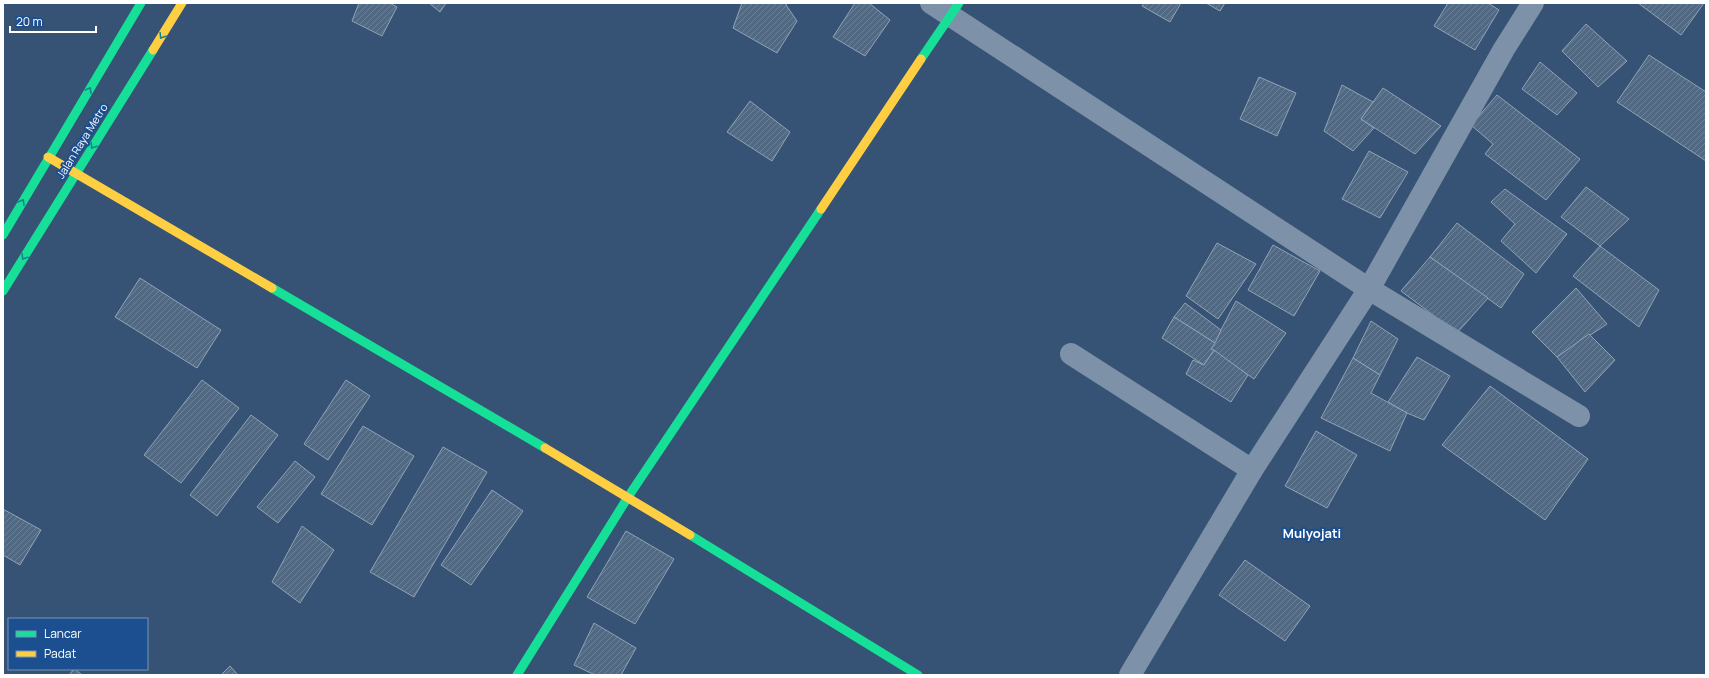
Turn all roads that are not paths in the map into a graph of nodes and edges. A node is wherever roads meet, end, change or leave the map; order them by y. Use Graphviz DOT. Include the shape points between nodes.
graph roads {
  1 [pos="141,3"];
  2 [pos="182,3"];
  3 [pos="931,3"];
  4 [pos="1533,3"];
  5 [pos="956,9"];
  6 [pos="48,157"];
  7 [pos="75,174"];
  8 [pos="3,235"];
  9 [pos="1369,289"];
  10 [pos="3,292"];
  11 [pos="1071,354"];
  12 [pos="1579,416"];
  13 [pos="1252,470"];
  14 [pos="628,497"];
  15 [pos="517,675"];
  16 [pos="918,675"];
  17 [pos="1130,675"];
  6 -- 1 [label="main road, one-way"];
  2 -- 7 [label="main road, Jalan Raya Metro, one-way"];
  3 -- 5 [label="street"];
  4 -- 9 [label="street" via="1500,56"];
  5 -- 9 [label="street"];
  5 -- 14 [label="main road"];
  6 -- 7 [label="main road"];
  8 -- 6 [label="main road, one-way"];
  7 -- 10 [label="main road, Jalan Raya Metro, one-way"];
  7 -- 14 [label="main road"];
  9 -- 12 [label="street"];
  9 -- 13 [label="street"];
  11 -- 13 [label="street"];
  13 -- 17 [label="street"];
  14 -- 15 [label="main road"];
  14 -- 16 [label="main road"];
}
